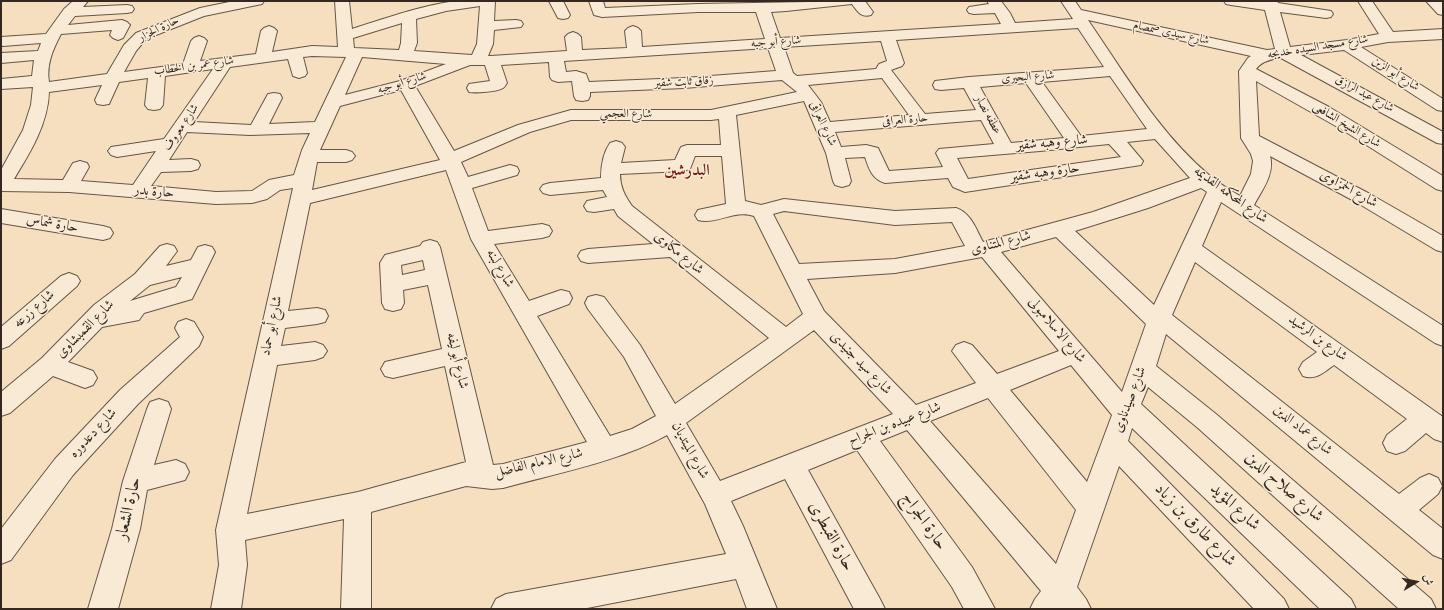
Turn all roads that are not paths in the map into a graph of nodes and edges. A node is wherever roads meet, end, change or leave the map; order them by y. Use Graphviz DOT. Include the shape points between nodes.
graph roads {
  1 [pos="257,1"];
  2 [pos="342,1"];
  3 [pos="488,1"];
  4 [pos="847,1"];
  5 [pos="857,1"];
  6 [pos="1231,1"];
  7 [pos="1364,1"];
  8 [pos="1433,1"];
  9 [pos="76,4"];
  10 [pos="997,4"];
  11 [pos="1270,4"];
  12 [pos="700,5"];
  13 [pos="204,6"];
  14 [pos="769,6"];
  15 [pos="127,9"];
  16 [pos="974,10"];
  17 [pos="1443,11"];
  18 [pos="866,12"];
  19 [pos="1075,12"];
  20 [pos="603,13"];
  21 [pos="402,14"];
  22 [pos="1326,14"];
  23 [pos="713,23"];
  24 [pos="516,24"];
  25 [pos="487,26"];
  26 [pos="1010,28"];
  27 [pos="269,31"];
  28 [pos="633,31"];
  29 [pos="54,34"];
  30 [pos="1426,34"];
  31 [pos="1443,34"];
  32 [pos="118,35"];
  33 [pos="887,35"];
  34 [pos="573,37"];
  35 [pos="1388,37"];
  36 [pos="3,41"];
  37 [pos="199,41"];
  38 [pos="774,43"];
  39 [pos="1443,44"];
  40 [pos="1347,45"];
  41 [pos="349,47"];
  42 [pos="635,52"];
  43 [pos="294,53"];
  44 [pos="1284,53"];
  45 [pos="44,55"];
  46 [pos="1267,55"];
  47 [pos="405,56"];
  48 [pos="575,56"];
  49 [pos="263,57"];
  50 [pos="556,57"];
  51 [pos="1,58"];
  52 [pos="480,61"];
  53 [pos="225,63"];
  54 [pos="190,68"];
  55 [pos="1115,71"];
  56 [pos="1247,71"];
  57 [pos="157,73"];
  58 [pos="299,73"];
  59 [pos="885,73"];
  60 [pos="1030,77"];
  61 [pos="790,78"];
  62 [pos="112,79"];
  63 [pos="969,82"];
  64 [pos="1,84"];
  65 [pos="41,84"];
  66 [pos="406,84"];
  67 [pos="941,85"];
  68 [pos="474,88"];
  69 [pos="808,95"];
  70 [pos="274,98"];
  71 [pos="103,100"];
  72 [pos="333,103"];
  73 [pos="154,105"];
  74 [pos="1443,106"];
  75 [pos="727,113"];
  76 [pos="986,114"];
  77 [pos="920,119"];
  78 [pos="183,127"];
  79 [pos="321,127"];
  80 [pos="824,128"];
  81 [pos="257,130"];
  82 [pos="1159,132"];
  83 [pos="1114,138"];
  84 [pos="1250,138"];
  85 [pos="1443,139"];
  86 [pos="1076,142"];
  87 [pos="171,144"];
  88 [pos="616,147"];
  89 [pos="1005,148"];
  90 [pos="22,149"];
  91 [pos="730,150"];
  92 [pos="117,151"];
  93 [pos="1,152"];
  94 [pos="835,153"];
  95 [pos="945,153"];
  96 [pos="309,156"];
  97 [pos="451,162"];
  98 [pos="191,165"];
  99 [pos="156,166"];
  100 [pos="80,167"];
  101 [pos="348,171"];
  102 [pos="510,171"];
  103 [pos="954,172"];
  104 [pos="610,176"];
  105 [pos="842,181"];
  106 [pos="1,185"];
  107 [pos="462,185"];
  108 [pos="1210,185"];
  109 [pos="69,186"];
  110 [pos="1443,186"];
  111 [pos="302,189"];
  112 [pos="550,189"];
  113 [pos="138,192"];
  114 [pos="618,202"];
  115 [pos="594,206"];
  116 [pos="739,207"];
  117 [pos="1243,207"];
  118 [pos="762,212"];
  119 [pos="705,214"];
  120 [pos="1,216"];
  121 [pos="1060,229"];
  122 [pos="542,231"];
  123 [pos="103,233"];
  124 [pos="481,239"];
  125 [pos="1443,245"];
  126 [pos="1190,248"];
  127 [pos="673,250"];
  128 [pos="982,250"];
  129 [pos="167,251"];
  130 [pos="588,256"];
  131 [pos="792,272"];
  132 [pos="437,275"];
  133 [pos="143,279"];
  134 [pos="69,280"];
  135 [pos="561,298"];
  136 [pos="596,303"];
  137 [pos="524,312"];
  138 [pos="317,316"];
  139 [pos="816,317"];
  140 [pos="95,320"];
  141 [pos="1159,320"];
  142 [pos="274,321"];
  143 [pos="186,328"];
  144 [pos="1443,337"];
  145 [pos="786,339"];
  146 [pos="1,340"];
  147 [pos="315,351"];
  148 [pos="964,351"];
  149 [pos="1334,352"];
  150 [pos="1075,354"];
  151 [pos="454,355"];
  152 [pos="266,357"];
  153 [pos="50,365"];
  154 [pos="393,369"];
  155 [pos="1143,369"];
  156 [pos="1311,369"];
  157 [pos="85,378"];
  158 [pos="993,386"];
  159 [pos="1,406"];
  160 [pos="159,409"];
  161 [pos="1126,410"];
  162 [pos="912,418"];
  163 [pos="671,420"];
  164 [pos="1434,424"];
  165 [pos="862,437"];
  166 [pos="1396,443"];
  167 [pos="1114,444"];
  168 [pos="604,449"];
  169 [pos="791,465"];
  170 [pos="176,472"];
  171 [pos="482,474"];
  172 [pos="136,481"];
  173 [pos="1429,486"];
  174 [pos="714,496"];
  175 [pos="358,504"];
  176 [pos="1091,508"];
  177 [pos="1399,510"];
  178 [pos="230,530"];
  179 [pos="1443,546"];
  180 [pos="1,551"];
  181 [pos="744,564"];
  182 [pos="1061,603"];
  183 [pos="103,609"];
  184 [pos="226,609"];
  185 [pos="356,609"];
  186 [pos="506,609"];
  187 [pos="762,609"];
  188 [pos="870,609"];
  189 [pos="980,609"];
  190 [pos="1274,609"];
  191 [pos="1341,609"];
  192 [pos="1421,609"];
  1 -- 13 [label="street, حارة الجزار"];
  2 -- 41 [label="street"];
  3 -- 21 [label="street"];
  3 -- 25 [label="street"];
  4 -- 14 [label="street"];
  5 -- 18 [label="street"];
  6 -- 11 [label="street"];
  7 -- 35 [label="street"];
  8 -- 17 [label="street"];
  9 -- 15 [label="street"];
  9 -- 29 [label="street"];
  10 -- 16 [label="street"];
  10 -- 26 [label="street"];
  11 -- 22 [label="street"];
  11 -- 44 [label="street"];
  12 -- 14 [label="street"];
  12 -- 20 [label="street" via="671,15"];
  12 -- 23 [label="street"];
  13 -- 62 [label="street, حارة الجزار" via="141,36 135,41"];
  14 -- 38 [label="street, شارع العراقى"];
  19 -- 26 [label="street, شارع أبو جبه"];
  19 -- 46 [label="street, شارع سيدى صمصام"];
  19 -- 55 [label="street, شارع المحكمه القديمه"];
  21 -- 41 [label="street"];
  21 -- 47 [label="street" via="409,43"];
  24 -- 25 [label="street"];
  25 -- 52 [label="street"];
  26 -- 33 [label="street, شارع أبو جبه" via="938,26"];
  27 -- 49 [label="street"];
  28 -- 42 [label="street"];
  29 -- 32 [label="street" via="122,25"];
  29 -- 36 [label="street"];
  29 -- 45 [label="street"];
  30 -- 31 [label="street, شارع مسجد السيده خديجه"];
  30 -- 35 [label="street, شارع مسجد السيده خديجه"];
  30 -- 39 [label="street"];
  33 -- 38 [label="street, شارع أبو جبه"];
  33 -- 59 [label="street" via="896,63 883,68"];
  34 -- 48 [label="street"];
  35 -- 40 [label="street, شارع مسجد السيده خديجه"];
  37 -- 54 [label="street"];
  38 -- 42 [label="street, شارع أبو جبه"];
  38 -- 61 [label="street, شارع العراقى"];
  40 -- 44 [label="street, شارع مسجد السيده خديجه"];
  40 -- 74 [label="street, شارع أبو الزين"];
  41 -- 43 [label="street, شارع عمر بن الخطاب"];
  41 -- 47 [label="street, شارع أبو جبه"];
  41 -- 72 [label="street, شارع أبو حماد"];
  42 -- 48 [label="street, شارع أبو جبه"];
  43 -- 49 [label="street, شارع عمر بن الخطاب"];
  43 -- 58 [label="street"];
  44 -- 46 [label="street, شارع مسجد السيده خديجه"];
  44 -- 85 [label="street, شارع عبد الرازق"];
  45 -- 51 [label="street"];
  45 -- 65 [label="street" via="40,73"];
  46 -- 56 [label="street, شارع مسجد السيده خديجه" via="1254,61"];
  47 -- 52 [label="street, شارع أبو جبه"];
  48 -- 50 [label="street, شارع أبو جبه"];
  49 -- 53 [label="street, شارع عمر بن الخطاب"];
  50 -- 52 [label="street, شارع أبو جبه"];
  50 -- 61 [label="street, زقاق ثابت شقير" via="558,76 579,76 582,92 653,85"];
  52 -- 66 [label="street, شارع أبو جبه"];
  52 -- 68 [label="street" via="498,83"];
  53 -- 54 [label="street, شارع عمر بن الخطاب"];
  53 -- 78 [label="street, شارع معروف"];
  54 -- 57 [label="street, شارع عمر بن الخطاب"];
  55 -- 60 [label="street, شارع البحيرى"];
  55 -- 82 [label="street, شارع المحكمه القديمه"];
  56 -- 84 [label="street"];
  56 -- 110 [label="street, شارع الشيخ الشافعى" via="1320,110"];
  57 -- 62 [label="street, شارع عمر بن الخطاب"];
  57 -- 73 [label="street"];
  59 -- 61 [label="street, زقاق ثابت شقير"];
  59 -- 77 [label="street"];
  60 -- 63 [label="street, شارع البحيرى"];
  60 -- 86 [label="street"];
  61 -- 69 [label="street, شارع العراقى"];
  62 -- 65 [label="street, شارع عمر بن الخطاب"];
  62 -- 71 [label="street, حارة الجزار"];
  63 -- 67 [label="street, شارع البحيرى"];
  63 -- 76 [label="street, عطفه نصار"];
  64 -- 65 [label="street, شارع عمر بن الخطاب"];
  65 -- 90 [label="street" via="38,111"];
  66 -- 72 [label="street, شارع أبو جبه"];
  66 -- 97 [label="street, شارع لبنه"];
  69 -- 75 [label="street, شارع العجمي"];
  69 -- 80 [label="street, شارع العراقى"];
  70 -- 81 [label="street"];
  72 -- 79 [label="street, شارع أبو حماد"];
  75 -- 91 [label="street"];
  75 -- 97 [label="street, شارع العجمي" via="696,116 558,118 484,136"];
  76 -- 77 [label="street, حارة العراقى"];
  76 -- 89 [label="street, عطفه نصار"];
  77 -- 80 [label="street, حارة العراقى"];
  78 -- 81 [label="street"];
  78 -- 87 [label="street, شارع معروف"];
  79 -- 81 [label="street"];
  79 -- 96 [label="street, شارع أبو حماد"];
  80 -- 94 [label="street, شارع العراقى"];
  82 -- 83 [label="street, شارع وهبه شقير"];
  82 -- 108 [label="street, شارع المحكمه القديمه" via="1184,162"];
  83 -- 86 [label="street, شارع وهبه شقير"];
  83 -- 103 [label="street, حارة وهبه شقير" via="1134,161 965,186 960,183"];
  84 -- 117 [label="street" via="1259,152 1263,168"];
  84 -- 125 [label="street, شارع الحمزاوى" via="1364,198"];
  86 -- 89 [label="street, شارع وهبه شقير"];
  87 -- 92 [label="street"];
  87 -- 99 [label="street, شارع معروف"];
  88 -- 104 [label="street"];
  89 -- 95 [label="street, شارع وهبه شقير"];
  90 -- 93 [label="street"];
  90 -- 106 [label="street"];
  91 -- 104 [label="street" via="687,151 682,165"];
  91 -- 116 [label="street" via="735,203"];
  94 -- 103 [label="street" via="866,150 872,152 881,174 885,177"];
  94 -- 105 [label="street, شارع العراقى"];
  95 -- 103 [label="street, حارة وهبه شقير"];
  96 -- 101 [label="street"];
  96 -- 111 [label="street, شارع أبو حماد"];
  97 -- 101 [label="street, شارع العجمي"];
  97 -- 107 [label="street, شارع لبنه"];
  98 -- 99 [label="street"];
  99 -- 113 [label="street, شارع معروف"];
  100 -- 109 [label="street"];
  101 -- 111 [label="street, شارع العجمي"];
  102 -- 107 [label="street"];
  104 -- 112 [label="street"];
  104 -- 114 [label="street, شارع مكاوى"];
  106 -- 109 [label="street, حارة بدر"];
  107 -- 124 [label="street, شارع لبنه"];
  108 -- 117 [label="street, شارع المحكمه القديمه"];
  108 -- 121 [label="street, شارع المتناوى"];
  108 -- 126 [label="street, شارع صيدناوى"];
  109 -- 113 [label="street, حارة بدر"];
  111 -- 113 [label="street, حارة بدر" via="276,184 260,195 252,197 216,198"];
  111 -- 142 [label="street, شارع أبو حماد"];
  114 -- 115 [label="street"];
  114 -- 127 [label="street, شارع مكاوى" via="625,211"];
  116 -- 118 [label="street"];
  116 -- 119 [label="street"];
  117 -- 144 [label="street, شارع المحكمه القديمه"];
  118 -- 128 [label="street, شارع الاسلامبولى" via="784,204 895,218 956,215"];
  118 -- 131 [label="street, شارع سيد جنيدى"];
  120 -- 123 [label="street, حارة شماس"];
  121 -- 128 [label="street, شارع المتناوى"];
  121 -- 141 [label="street, شارع عماد الدين"];
  122 -- 124 [label="street"];
  124 -- 137 [label="street, شارع لبنه"];
  126 -- 141 [label="street, شارع صيدناوى"];
  126 -- 149 [label="street, شارع بن الرشيد"];
  127 -- 130 [label="street"];
  127 -- 145 [label="street, شارع مكاوى"];
  128 -- 131 [label="street, شارع المتناوى" via="893,266"];
  128 -- 150 [label="street, شارع الاسلامبولى"];
  129 -- 133 [label="street, شارع القمبشاوى"];
  131 -- 139 [label="street, شارع سيد جنيدى"];
  132 -- 132 [label="street, شارع أبو ليفه" via="431,249 392,260 392,294"];
  132 -- 151 [label="street, شارع أبو ليفه"];
  133 -- 140 [label="street, شارع القمبشاوى" via="102,311"];
  133 -- 140 [label="street" via="202,259 184,293 136,307 130,314"];
  134 -- 146 [label="street, شارع زرعه"];
  135 -- 137 [label="street"];
  136 -- 163 [label="street, شارع الميتديان" via="632,351"];
  137 -- 168 [label="street, شارع لبنه"];
  138 -- 142 [label="street"];
  139 -- 145 [label="street, شارع الامام الفاضل"];
  139 -- 162 [label="street, شارع سيد جنيدى"];
  140 -- 153 [label="street, شارع القمبشاوى"];
  141 -- 155 [label="street, شارع صيدناوى"];
  141 -- 177 [label="street, شارع عماد الدين"];
  142 -- 152 [label="street, شارع أبو حماد"];
  143 -- 180 [label="street, شارع دعدوره" via="192,338 129,397 64,467"];
  145 -- 163 [label="street, شارع الامام الفاضل"];
  147 -- 152 [label="street"];
  148 -- 158 [label="street"];
  149 -- 156 [label="street"];
  149 -- 164 [label="street, شارع بن الرشيد"];
  150 -- 158 [label="street, شارع عبيده بن الجراح"];
  150 -- 161 [label="street, شارع الاسلامبولى"];
  151 -- 154 [label="street"];
  151 -- 171 [label="street, شارع أبو ليفه"];
  152 -- 178 [label="street, شارع أبو حماد"];
  153 -- 157 [label="street"];
  153 -- 159 [label="street, شارع القمبشاوى"];
  155 -- 161 [label="street, شارع صيدناوى"];
  155 -- 192 [label="street, شارع صلاح الدين" via="1207,421"];
  158 -- 162 [label="street, شارع عبيده بن الجراح"];
  158 -- 176 [label="street"];
  160 -- 172 [label="street, حارة الشعار"];
  161 -- 167 [label="street, شارع صيدناوى"];
  161 -- 191 [label="street, شارع المؤيد"];
  162 -- 165 [label="street, شارع عبيده بن الجراح"];
  162 -- 182 [label="street, شارع سيد جنيدى"];
  163 -- 168 [label="street, شارع الامام الفاضل" via="640,437"];
  163 -- 174 [label="street, شارع الميتديان"];
  164 -- 166 [label="street"];
  165 -- 169 [label="street, شارع عبيده بن الجراح"];
  165 -- 189 [label="street, حارة الجراج" via="958,572"];
  167 -- 176 [label="street, شارع صيدناوى"];
  167 -- 190 [label="street, شارع طارق بن زياد"];
  168 -- 171 [label="street, شارع الامام الفاضل" via="502,476"];
  169 -- 174 [label="street, شارع عبيده بن الجراح"];
  169 -- 188 [label="street, حارة القبطرى"];
  170 -- 172 [label="street"];
  171 -- 175 [label="street, شارع الامام الفاضل" via="466,474"];
  172 -- 183 [label="street, حارة الشعار" via="126,529"];
  173 -- 177 [label="street"];
  174 -- 181 [label="street, شارع الميتديان"];
  175 -- 178 [label="street, شارع الامام الفاضل"];
  175 -- 185 [label="street"];
  176 -- 182 [label="street, شارع صيدناوى"];
  177 -- 179 [label="street, شارع عماد الدين"];
  178 -- 184 [label="street, شارع أبو حماد" via="233,565"];
  181 -- 186 [label="street"];
  181 -- 187 [label="street, شارع الميتديان"];
}
